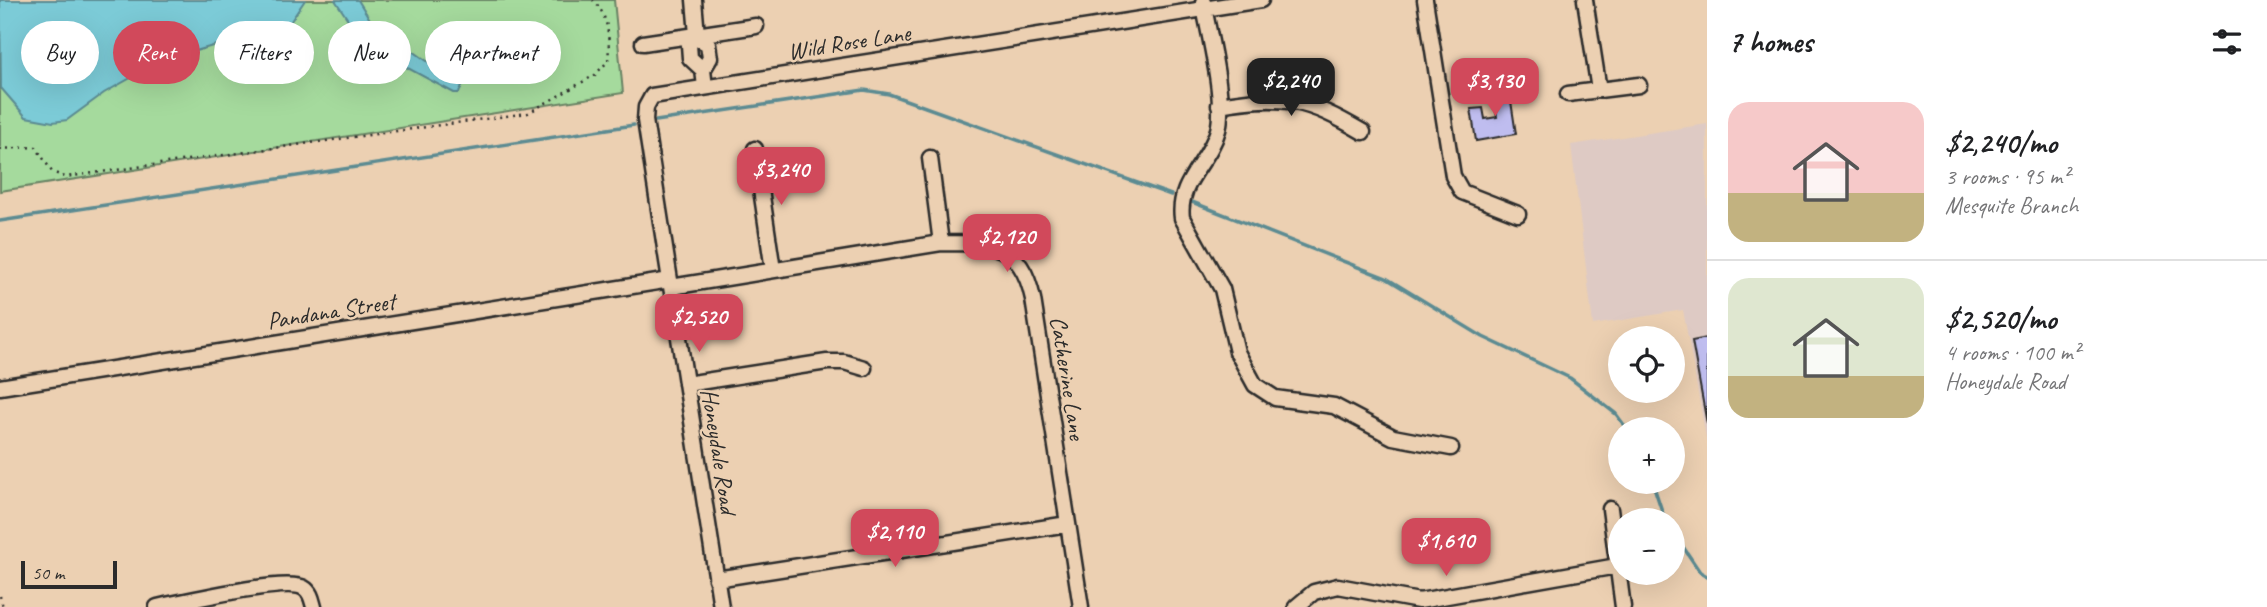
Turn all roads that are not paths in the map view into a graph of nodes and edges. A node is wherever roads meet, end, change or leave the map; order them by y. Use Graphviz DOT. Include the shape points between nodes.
graph roads {
  1 [pos="697,0"];
  2 [pos="1261,0"];
  3 [pos="1425,0"];
  4 [pos="1585,0"];
  5 [pos="1204,4"];
  6 [pos="756,26"];
  7 [pos="697,36"];
  8 [pos="643,43"];
  9 [pos="1639,85"];
  10 [pos="705,87"];
  11 [pos="1599,90"];
  12 [pos="1568,94"];
  13 [pos="652,96"];
  14 [pos="1219,105"];
  15 [pos="1363,132"];
  16 [pos="755,149"];
  17 [pos="930,158"];
  18 [pos="1518,214"];
  19 [pos="941,243"];
  20 [pos="773,270"];
  21 [pos="670,284"];
  22 [pos="864,368"];
  23 [pos="686,384"];
  24 [pos="0,387"];
  25 [pos="1451,448"];
  26 [pos="1068,524"];
  27 [pos="1608,568"];
  28 [pos="716,579"];
  29 [pos="1620,585"];
  30 [pos="157,607"];
  31 [pos="314,607"];
  32 [pos="720,607"];
  33 [pos="1082,607"];
  34 [pos="1296,607"];
  35 [pos="1623,607"];
  1 -- 7 [label="street"];
  2 -- 5 [label="street, Wild Rose Lane"];
  3 -- 18 [label="street" via="1453,176 1462,192"];
  4 -- 11 [label="street"];
  5 -- 10 [label="street, Wild Rose Lane"];
  5 -- 14 [label="street"];
  6 -- 7 [label="street"];
  7 -- 8 [label="street"];
  7 -- 10 [label="street" via="708,44"];
  9 -- 11 [label="street"];
  10 -- 13 [label="street, Wild Rose Lane"];
  11 -- 12 [label="street"];
  13 -- 21 [label="street, Honeydale Road" via="645,120"];
  14 -- 15 [label="street" via="1283,98 1323,110"];
  14 -- 25 [label="street" via="1218,129 1187,183 1182,218 1227,301 1237,352 1248,376 1275,398 1334,406 1393,437"];
  16 -- 20 [label="street"];
  17 -- 19 [label="street"];
  19 -- 20 [label="street, Catherine Lane"];
  19 -- 26 [label="street, Catherine Lane" via="994,247 1018,260 1026,271"];
  20 -- 21 [label="street, Catherine Lane"];
  21 -- 23 [label="street, Honeydale Road"];
  21 -- 24 [label="street, Pandana Street"];
  22 -- 23 [label="street" via="827,362"];
  23 -- 28 [label="street, Honeydale Road"];
  26 -- 28 [label="street"];
  26 -- 33 [label="street, Catherine Lane"];
  27 -- 34 [label="street" via="1419,601 1338,586 1314,592"];
  28 -- 32 [label="street, Honeydale Road"];
  29 -- 35 [label="street"];
  30 -- 31 [label="street" via="281,584 304,587"];
}
